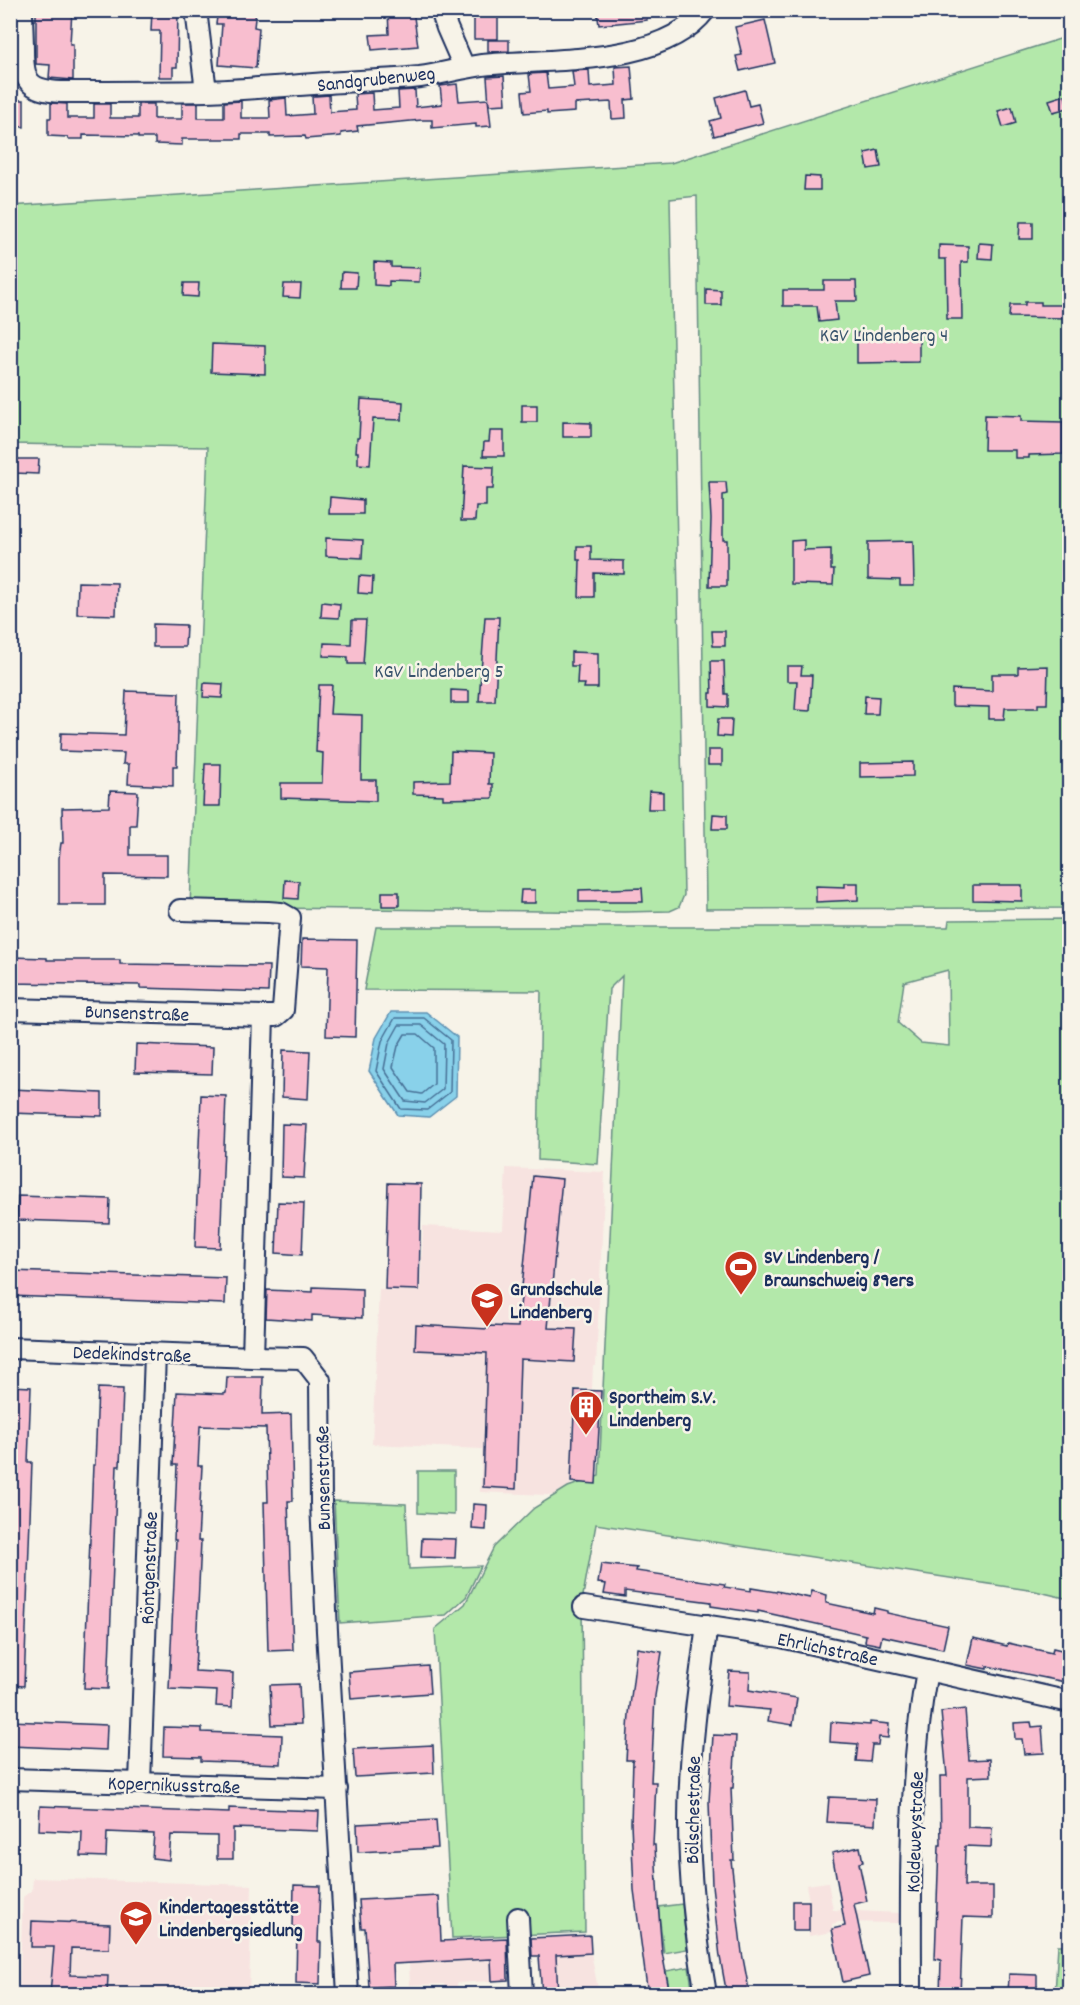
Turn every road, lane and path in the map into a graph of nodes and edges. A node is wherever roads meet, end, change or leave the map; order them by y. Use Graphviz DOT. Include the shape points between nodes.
graph roads {
  1 [pos="22,10"];
  2 [pos="196,10"];
  3 [pos="441,10"];
  4 [pos="705,10"];
  5 [pos="683,20"];
  6 [pos="464,67"];
  7 [pos="206,91"];
  8 [pos="180,910"];
  9 [pos="10,1009"];
  10 [pos="263,1016"];
  11 [pos="10,1348"];
  12 [pos="156,1354"];
  13 [pos="253,1357"];
  14 [pos="584,1607"];
  15 [pos="707,1625"];
  16 [pos="927,1670"];
  17 [pos="1070,1702"];
  18 [pos="10,1779"];
  19 [pos="140,1783"];
  20 [pos="337,1789"];
  21 [pos="518,1918"];
  22 [pos="521,1994"];
  23 [pos="348,1995"];
  24 [pos="706,1995"];
  25 [pos="911,1995"];
  1 -- 7 [label="street, Sandgrubenweg" via="23,70 27,80 45,91"];
  2 -- 7 [label="street"];
  3 -- 6 [label="street"];
  4 -- 5 [label="street, Sandgrubenweg"];
  5 -- 6 [label="street, Sandgrubenweg" via="660,42 623,53"];
  6 -- 7 [label="street, Sandgrubenweg" via="422,77"];
  8 -- 10 [label="street" via="281,913 290,918 283,1010 276,1016"];
  9 -- 10 [label="street, Bunsenstraße"];
  10 -- 13 [label="street"];
  11 -- 12 [label="street, Dedekindstraße"];
  12 -- 13 [label="street, Dedekindstraße"];
  12 -- 19 [label="street, Röntgenstraße"];
  13 -- 20 [label="street, Bunsenstraße" via="303,1358 320,1380 321,1503"];
  14 -- 15 [label="street, Ehrlichstraße"];
  15 -- 16 [label="street, Ehrlichstraße" via="781,1637"];
  15 -- 24 [label="street, Bölschestraße" via="696,1704 689,1820 695,1914"];
  16 -- 17 [label="street, Ehrlichstraße"];
  16 -- 25 [label="street, Koldeweystraße" via="913,1817"];
  18 -- 19 [label="street, Kopernikusstraße"];
  19 -- 20 [label="street, Kopernikusstraße"];
  20 -- 23 [label="street, Bunsenstraße"];
  21 -- 22 [label="street"];
}
